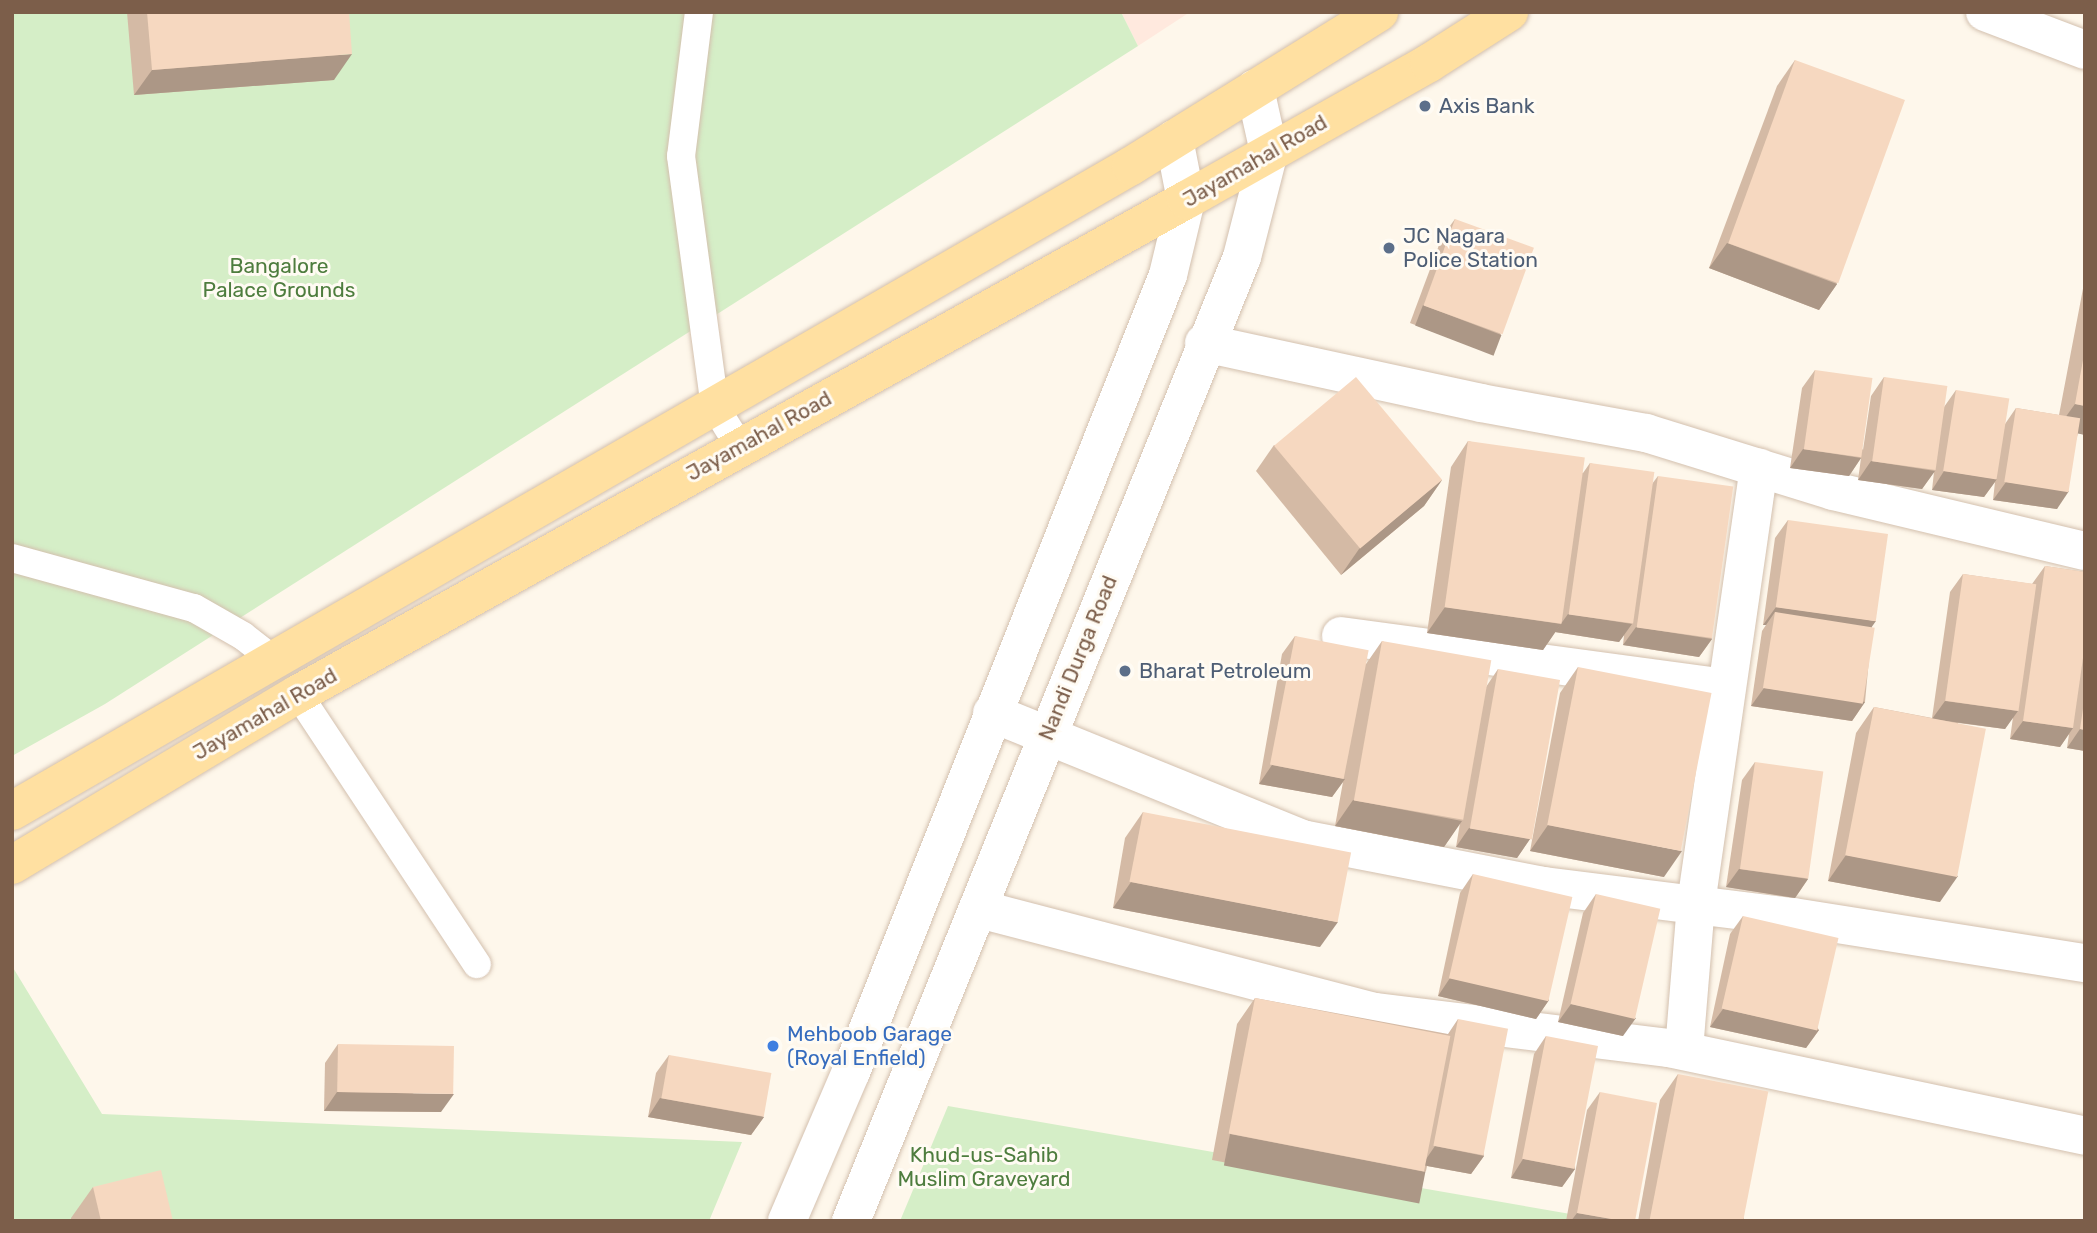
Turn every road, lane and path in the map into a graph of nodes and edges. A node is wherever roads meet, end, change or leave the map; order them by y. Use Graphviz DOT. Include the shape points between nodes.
graph roads {
  1 [pos="699,12"];
  2 [pos="1379,12"];
  3 [pos="1509,12"];
  4 [pos="1985,12"];
  5 [pos="2085,50"];
  6 [pos="1255,89"];
  7 [pos="1174,139"];
  8 [pos="1269,152"];
  9 [pos="1186,200"];
  10 [pos="1204,344"];
  11 [pos="715,407"];
  12 [pos="740,447"];
  13 [pos="1759,468"];
  14 [pos="2085,551"];
  15 [pos="12,558"];
  16 [pos="1341,636"];
  17 [pos="272,659"];
  18 [pos="1726,688"];
  19 [pos="298,694"];
  20 [pos="992,713"];
  21 [pos="1047,735"];
  22 [pos="12,811"];
  23 [pos="12,865"];
  24 [pos="1696,904"];
  25 [pos="979,909"];
  26 [pos="2085,963"];
  27 [pos="477,964"];
  28 [pos="1684,1050"];
  29 [pos="2085,1136"];
  30 [pos="787,1221"];
  31 [pos="851,1221"];
  1 -- 11 [label="lane" via="681,156"];
  2 -- 6 [label="main road, Jayamahal Road"];
  3 -- 8 [label="main road, Jayamahal Road" via="1429,63"];
  4 -- 5 [label="street"];
  6 -- 7 [label="main road, Jayamahal Road"];
  6 -- 8 [label="street, Nandi Durga Road"];
  7 -- 9 [label="street"];
  7 -- 11 [label="main road, Jayamahal Road"];
  8 -- 9 [label="main road, Jayamahal Road"];
  8 -- 10 [label="street, Nandi Durga Road" via="1242,257"];
  9 -- 12 [label="main road, Jayamahal Road"];
  9 -- 20 [label="street" via="1168,275"];
  10 -- 13 [label="street" via="1646,433"];
  10 -- 21 [label="street, Nandi Durga Road"];
  11 -- 12 [label="lane"];
  11 -- 17 [label="main road, Jayamahal Road"];
  12 -- 19 [label="main road, Jayamahal Road"];
  13 -- 14 [label="street" via="1833,491"];
  13 -- 18 [label="street"];
  15 -- 17 [label="lane" via="194,608"];
  16 -- 18 [label="street"];
  17 -- 22 [label="main road, Jayamahal Road"];
  18 -- 24 [label="street"];
  19 -- 23 [label="main road, Jayamahal Road"];
  19 -- 27 [label="lane"];
  20 -- 21 [label="street"];
  20 -- 30 [label="street" via="851,1072"];
  21 -- 24 [label="street" via="1302,839 1543,886"];
  21 -- 25 [label="street, Nandi Durga Road"];
  24 -- 26 [label="street"];
  24 -- 28 [label="street"];
  25 -- 28 [label="street" via="1375,1012"];
  25 -- 31 [label="street, Nandi Durga Road"];
  28 -- 29 [label="street"];
}
